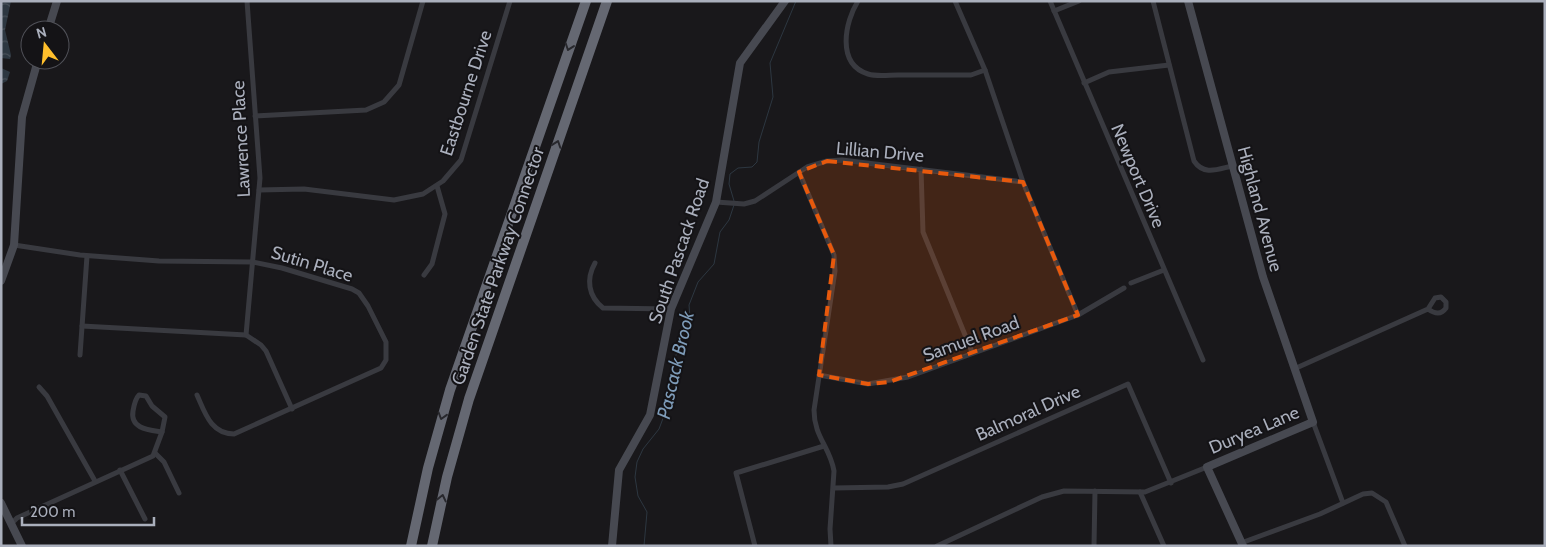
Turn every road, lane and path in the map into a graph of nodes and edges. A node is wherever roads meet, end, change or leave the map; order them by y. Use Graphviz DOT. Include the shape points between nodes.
graph roads {
  1 [pos="57,1"];
  2 [pos="246,1"];
  3 [pos="424,1"];
  4 [pos="510,1"];
  5 [pos="586,1"];
  6 [pos="607,1"];
  7 [pos="785,1"];
  8 [pos="858,1"];
  9 [pos="955,1"];
  10 [pos="1050,1"];
  11 [pos="1080,1"];
  12 [pos="1153,1"];
  13 [pos="1188,1"];
  14 [pos="1054,11"];
  15 [pos="51,20"];
  16 [pos="1170,65"];
  17 [pos="35,70"];
  18 [pos="985,70"];
  19 [pos="1084,83"];
  20 [pos="255,116"];
  21 [pos="1232,166"];
  22 [pos="922,170"];
  23 [pos="799,172"];
  24 [pos="1024,182"];
  25 [pos="437,186"];
  26 [pos="259,190"];
  27 [pos="716,202"];
  28 [pos="14,245"];
  29 [pos="87,256"];
  30 [pos="253,262"];
  31 [pos="595,263"];
  32 [pos="1164,270"];
  33 [pos="424,275"];
  34 [pos="1,281"];
  35 [pos="1132,284"];
  36 [pos="1124,288"];
  37 [pos="671,309"];
  38 [pos="1428,309"];
  39 [pos="1078,315"];
  40 [pos="82,326"];
  41 [pos="246,335"];
  42 [pos="972,352"];
  43 [pos="80,356"];
  44 [pos="1203,360"];
  45 [pos="1294,369"];
  46 [pos="819,375"];
  47 [pos="39,387"];
  48 [pos="197,395"];
  49 [pos="292,409"];
  50 [pos="1313,422"];
  51 [pos="162,432"];
  52 [pos="824,446"];
  53 [pos="155,453"];
  54 [pos="1207,467"];
  55 [pos="120,470"];
  56 [pos="95,481"];
  57 [pos="1170,483"];
  58 [pos="834,488"];
  59 [pos="1095,492"];
  60 [pos="1140,492"];
  61 [pos="179,493"];
  62 [pos="1,502"];
  63 [pos="1344,503"];
  64 [pos="145,519"];
  65 [pos="12,524"];
  66 [pos="1242,544"];
  67 [pos="22,546"];
  68 [pos="411,546"];
  69 [pos="432,546"];
  70 [pos="612,546"];
  71 [pos="755,546"];
  72 [pos="831,546"];
  73 [pos="937,546"];
  74 [pos="1094,546"];
  75 [pos="1164,546"];
  76 [pos="1405,546"];
  1 -- 15 [label="street"];
  2 -- 20 [label="street, Lawrence Place"];
  3 -- 20 [label="street" via="399,85 384,102 366,110"];
  4 -- 25 [label="street, Eastbourne Drive" via="461,160"];
  5 -- 68 [label="highway, Garden State Parkway Connector, one-way" via="450,390"];
  69 -- 6 [label="highway, Garden State Parkway Connector, one-way" via="469,399"];
  7 -- 27 [label="street, South Pascack Road" via="740,63"];
  8 -- 18 [label="street" via="847,23 846,44 848,54 860,70 877,75 971,75"];
  9 -- 18 [label="street"];
  10 -- 14 [label="street, Newport Drive"];
  11 -- 14 [label="street"];
  12 -- 16 [label="street"];
  13 -- 21 [label="street, Highland Avenue"];
  14 -- 19 [label="street, Newport Drive"];
  16 -- 19 [label="street" via="1109,72"];
  16 -- 21 [label="street" via="1194,161 1208,171"];
  17 -- 28 [label="street" via="22,117"];
  18 -- 24 [label="street"];
  19 -- 32 [label="street, Newport Drive"];
  20 -- 26 [label="street, Lawrence Place"];
  21 -- 45 [label="street, Highland Avenue"];
  22 -- 23 [label="street, Lillian Drive" via="842,160 826,161"];
  22 -- 24 [label="street, Lillian Drive"];
  22 -- 42 [label="street" via="923,232"];
  23 -- 27 [label="street, Lillian Drive" via="755,201 737,204"];
  23 -- 46 [label="street" via="834,255 835,271"];
  24 -- 39 [label="street"];
  25 -- 26 [label="street, Eastbourne Drive" via="423,194 394,200 304,189"];
  25 -- 33 [label="street" via="445,214 432,264"];
  26 -- 30 [label="street, Lawrence Place"];
  27 -- 37 [label="street, South Pascack Road"];
  28 -- 29 [label="street, Sutin Place"];
  28 -- 34 [label="street"];
  29 -- 30 [label="street, Sutin Place"];
  29 -- 40 [label="street"];
  30 -- 41 [label="street, Lawrence Place"];
  30 -- 49 [label="street, Sutin Place" via="359,293 386,342 386,360 381,368"];
  31 -- 37 [label="street" via="589,282 595,302 603,308"];
  32 -- 35 [label="street"];
  32 -- 44 [label="street, Newport Drive"];
  36 -- 39 [label="street, Samuel Road"];
  37 -- 70 [label="street, South Pascack Road" via="650,415 619,470"];
  38 -- 45 [label="street"];
  39 -- 42 [label="street, Samuel Road"];
  40 -- 41 [label="street"];
  40 -- 43 [label="street"];
  41 -- 49 [label="street" via="266,351"];
  42 -- 46 [label="street, Samuel Road" via="889,382 868,384"];
  45 -- 50 [label="street, Highland Avenue"];
  46 -- 52 [label="street" via="814,425"];
  47 -- 56 [label="street"];
  48 -- 49 [label="street, Sutin Place" via="214,428 228,434 240,433"];
  50 -- 54 [label="street, Duryea Lane"];
  50 -- 63 [label="street"];
  51 -- 51 [label="street" via="164,416 146,396 137,396 132,413 135,422 142,428"];
  51 -- 53 [label="street"];
  52 -- 58 [label="street" via="832,462"];
  52 -- 71 [label="street" via="736,473"];
  53 -- 55 [label="street"];
  53 -- 61 [label="street" via="164,462"];
  54 -- 57 [label="street"];
  54 -- 66 [label="street"];
  55 -- 56 [label="street"];
  55 -- 64 [label="street"];
  56 -- 65 [label="street" via="17,518"];
  57 -- 58 [label="street, Balmoral Drive" via="1128,384 903,484"];
  57 -- 60 [label="street"];
  58 -- 72 [label="street"];
  59 -- 60 [label="street"];
  59 -- 73 [label="street" via="1064,491 1042,497"];
  59 -- 74 [label="street"];
  60 -- 75 [label="street"];
  62 -- 65 [label="street"];
  63 -- 66 [label="street"];
  63 -- 76 [label="street" via="1363,494 1379,496 1386,502"];
  65 -- 67 [label="street"];
}
